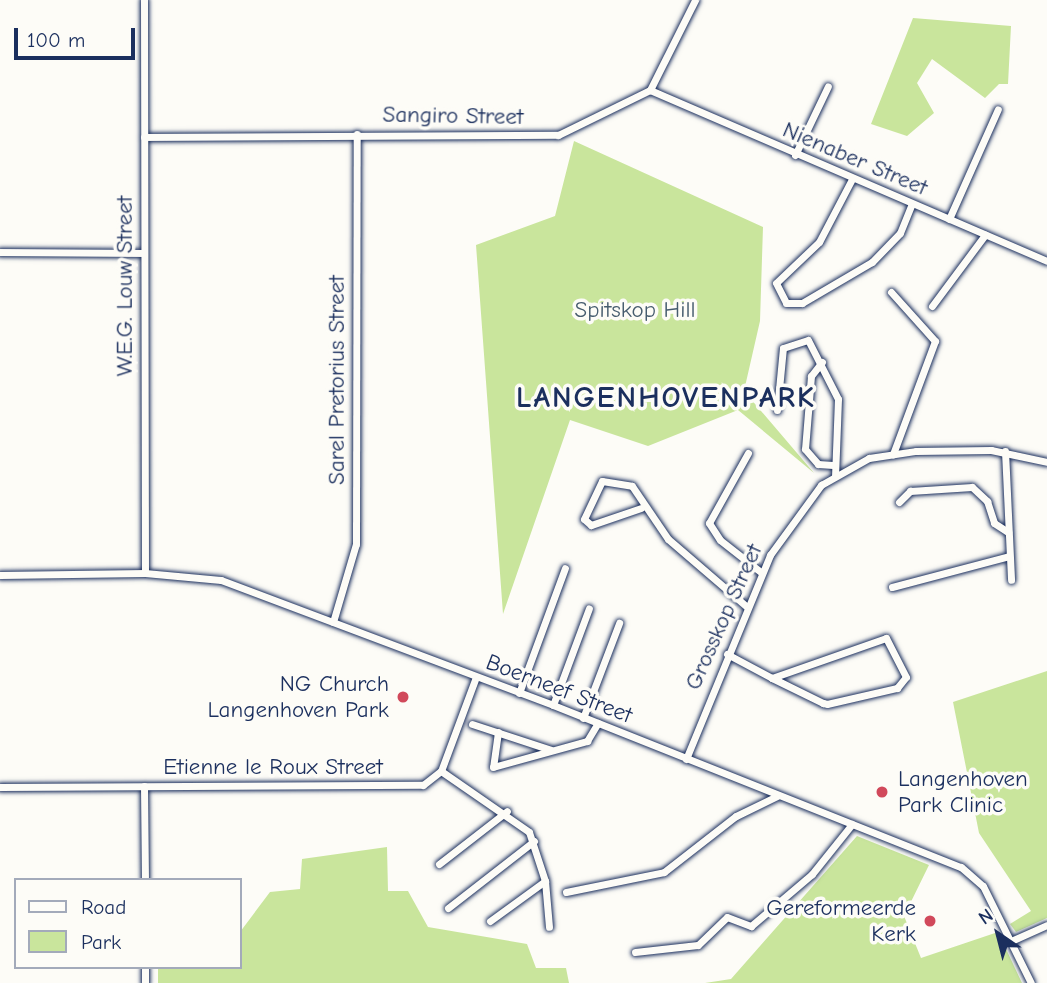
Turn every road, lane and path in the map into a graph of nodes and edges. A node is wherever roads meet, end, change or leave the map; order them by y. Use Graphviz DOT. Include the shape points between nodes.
graph roads {
  1 [pos="144,0"];
  2 [pos="695,0"];
  3 [pos="828,86"];
  4 [pos="650,90"];
  5 [pos="998,109"];
  6 [pos="357,134"];
  7 [pos="144,137"];
  8 [pos="795,155"];
  9 [pos="852,179"];
  10 [pos="912,204"];
  11 [pos="949,219"];
  12 [pos="985,234"];
  13 [pos="0,253"];
  14 [pos="143,253"];
  15 [pos="1047,261"];
  16 [pos="891,292"];
  17 [pos="932,306"];
  18 [pos="822,362"];
  19 [pos="777,410"];
  20 [pos="1005,452"];
  21 [pos="748,453"];
  22 [pos="892,454"];
  23 [pos="1047,462"];
  24 [pos="833,465"];
  25 [pos="835,476"];
  26 [pos="900,502"];
  27 [pos="641,508"];
  28 [pos="1008,532"];
  29 [pos="1009,556"];
  30 [pos="565,568"];
  31 [pos="762,572"];
  32 [pos="145,573"];
  33 [pos="0,575"];
  34 [pos="1011,580"];
  35 [pos="892,587"];
  36 [pos="746,606"];
  37 [pos="589,608"];
  38 [pos="333,622"];
  39 [pos="619,623"];
  40 [pos="727,654"];
  41 [pos="476,677"];
  42 [pos="772,678"];
  43 [pos="519,693"];
  44 [pos="553,705"];
  45 [pos="583,718"];
  46 [pos="598,723"];
  47 [pos="471,724"];
  48 [pos="498,732"];
  49 [pos="552,750"];
  50 [pos="686,759"];
  51 [pos="441,771"];
  52 [pos="145,786"];
  53 [pos="0,787"];
  54 [pos="777,796"];
  55 [pos="507,811"];
  56 [pos="852,824"];
  57 [pos="534,841"];
  58 [pos="439,864"];
  59 [pos="145,878"];
  60 [pos="545,881"];
  61 [pos="566,892"];
  62 [pos="448,908"];
  63 [pos="491,921"];
  64 [pos="1047,925"];
  65 [pos="548,927"];
  66 [pos="1011,941"];
  67 [pos="635,952"];
  68 [pos="1031,983"];
  1 -- 7 [label="street, W.E.G. Louw Street"];
  2 -- 4 [label="street"];
  3 -- 8 [label="street"];
  4 -- 6 [label="street, Sangiro Street" via="558,135"];
  4 -- 8 [label="street, Nienaber Street"];
  5 -- 11 [label="street"];
  6 -- 7 [label="street, Sangiro Street"];
  6 -- 38 [label="street, Sarel Pretorius Street" via="356,544"];
  7 -- 14 [label="street, W.E.G. Louw Street"];
  8 -- 9 [label="street, Nienaber Street"];
  9 -- 10 [label="street, Nienaber Street"];
  9 -- 10 [label="street" via="814,249 776,283 786,303 802,303 872,262 900,233"];
  10 -- 11 [label="street, Nienaber Street"];
  11 -- 12 [label="street, Nienaber Street"];
  12 -- 15 [label="street, Nienaber Street"];
  12 -- 17 [label="street"];
  13 -- 14 [label="street"];
  14 -- 32 [label="street, W.E.G. Louw Street"];
  16 -- 22 [label="street" via="936,341"];
  18 -- 19 [label="street" via="808,340 786,344"];
  18 -- 24 [label="street" via="838,399"];
  18 -- 24 [label="street" via="811,376 805,449 818,464"];
  20 -- 22 [label="street, Grosskop Street"];
  20 -- 23 [label="street, Grosskop Street"];
  20 -- 28 [label="street"];
  21 -- 31 [label="street" via="709,523 720,540"];
  22 -- 25 [label="street, Grosskop Street"];
  24 -- 25 [label="street"];
  25 -- 31 [label="street, Grosskop Street" via="797,515"];
  26 -- 28 [label="street" via="910,491 972,487 988,501 994,523"];
  27 -- 27 [label="street" via="591,525 584,519 604,480 634,488"];
  27 -- 36 [label="street"];
  28 -- 29 [label="street"];
  29 -- 34 [label="street"];
  29 -- 35 [label="street"];
  30 -- 43 [label="street"];
  31 -- 36 [label="street, Grosskop Street"];
  32 -- 33 [label="street, Boerneef Street"];
  32 -- 38 [label="street, Boerneef Street" via="221,580"];
  36 -- 40 [label="street, Grosskop Street"];
  37 -- 44 [label="street"];
  38 -- 41 [label="street, Boerneef Street"];
  39 -- 45 [label="street"];
  40 -- 42 [label="street"];
  40 -- 50 [label="street, Grosskop Street"];
  41 -- 43 [label="street, Boerneef Street"];
  41 -- 51 [label="street"];
  42 -- 42 [label="street" via="832,704 897,688 906,677 886,638"];
  43 -- 44 [label="street, Boerneef Street"];
  44 -- 45 [label="street, Boerneef Street"];
  45 -- 46 [label="street, Boerneef Street"];
  46 -- 49 [label="street" via="587,741"];
  46 -- 50 [label="street, Boerneef Street"];
  47 -- 48 [label="street"];
  48 -- 49 [label="street"];
  48 -- 49 [label="street" via="492,767"];
  50 -- 54 [label="street, Boerneef Street"];
  51 -- 52 [label="street, Etienne le Roux Street" via="423,785 406,786"];
  51 -- 55 [label="street"];
  52 -- 53 [label="street, Etienne le Roux Street"];
  52 -- 59 [label="street"];
  54 -- 56 [label="street, Boerneef Street"];
  54 -- 61 [label="street" via="736,816 664,872"];
  55 -- 57 [label="street"];
  55 -- 58 [label="street"];
  56 -- 66 [label="street, Boerneef Street" via="968,872"];
  56 -- 67 [label="street" via="812,874 751,926 727,916 698,944"];
  57 -- 60 [label="street"];
  57 -- 62 [label="street"];
  60 -- 63 [label="street"];
  60 -- 65 [label="street"];
  64 -- 66 [label="street"];
  66 -- 68 [label="street, Boerneef Street"];
}
